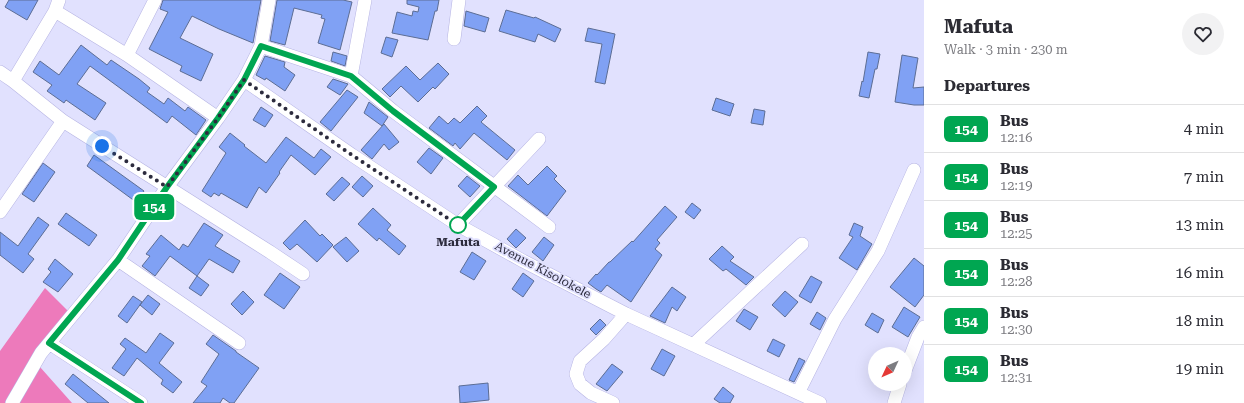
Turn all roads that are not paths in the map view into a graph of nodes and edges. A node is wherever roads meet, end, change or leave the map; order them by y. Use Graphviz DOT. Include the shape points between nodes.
graph roads {
  1 [pos="155,0"];
  2 [pos="268,0"];
  3 [pos="365,0"];
  4 [pos="459,0"];
  5 [pos="57,6"];
  6 [pos="454,39"];
  7 [pos="261,46"];
  8 [pos="127,55"];
  9 [pos="0,72"];
  10 [pos="351,76"];
  11 [pos="244,80"];
  12 [pos="13,81"];
  13 [pos="218,118"];
  14 [pos="63,121"];
  15 [pos="539,139"];
  16 [pos="914,170"];
  17 [pos="167,187"];
  18 [pos="494,187"];
  19 [pos="0,212"];
  20 [pos="458,225"];
  21 [pos="549,227"];
  22 [pos="802,244"];
  23 [pos="118,260"];
  24 [pos="303,274"];
  25 [pos="626,314"];
  26 [pos="924,327"];
  27 [pos="49,343"];
  28 [pos="239,343"];
  29 [pos="693,345"];
  30 [pos="912,353"];
  31 [pos="898,391"];
  32 [pos="798,392"];
  33 [pos="12,403"];
  34 [pos="141,403"];
  35 [pos="613,403"];
  36 [pos="820,403"];
  37 [pos="894,403"];
  1 -- 8 [label="street"];
  2 -- 7 [label="street"];
  3 -- 10 [label="street"];
  4 -- 6 [label="street"];
  5 -- 8 [label="street"];
  5 -- 12 [label="street"];
  7 -- 10 [label="street"];
  7 -- 11 [label="street"];
  8 -- 13 [label="street"];
  9 -- 12 [label="street"];
  10 -- 18 [label="street"];
  11 -- 13 [label="street"];
  11 -- 20 [label="street, Avenue Kisolokele"];
  12 -- 14 [label="street"];
  13 -- 17 [label="street"];
  14 -- 17 [label="street"];
  14 -- 19 [label="street"];
  15 -- 18 [label="street"];
  16 -- 32 [label="street" via="878,251 835,319"];
  17 -- 23 [label="street"];
  17 -- 24 [label="street"];
  18 -- 20 [label="street"];
  18 -- 21 [label="street"];
  20 -- 25 [label="street, Avenue Kisolokele"];
  22 -- 29 [label="street"];
  23 -- 27 [label="street"];
  23 -- 28 [label="street"];
  25 -- 29 [label="street, Avenue Kisolokele"];
  25 -- 35 [label="street" via="580,362 576,374 580,384 591,393"];
  26 -- 30 [label="street"];
  27 -- 33 [label="street"];
  27 -- 34 [label="street"];
  29 -- 32 [label="street, Avenue Kisolokele"];
  31 -- 37 [label="street"];
  32 -- 36 [label="street, Avenue Kisolokele"];
}
